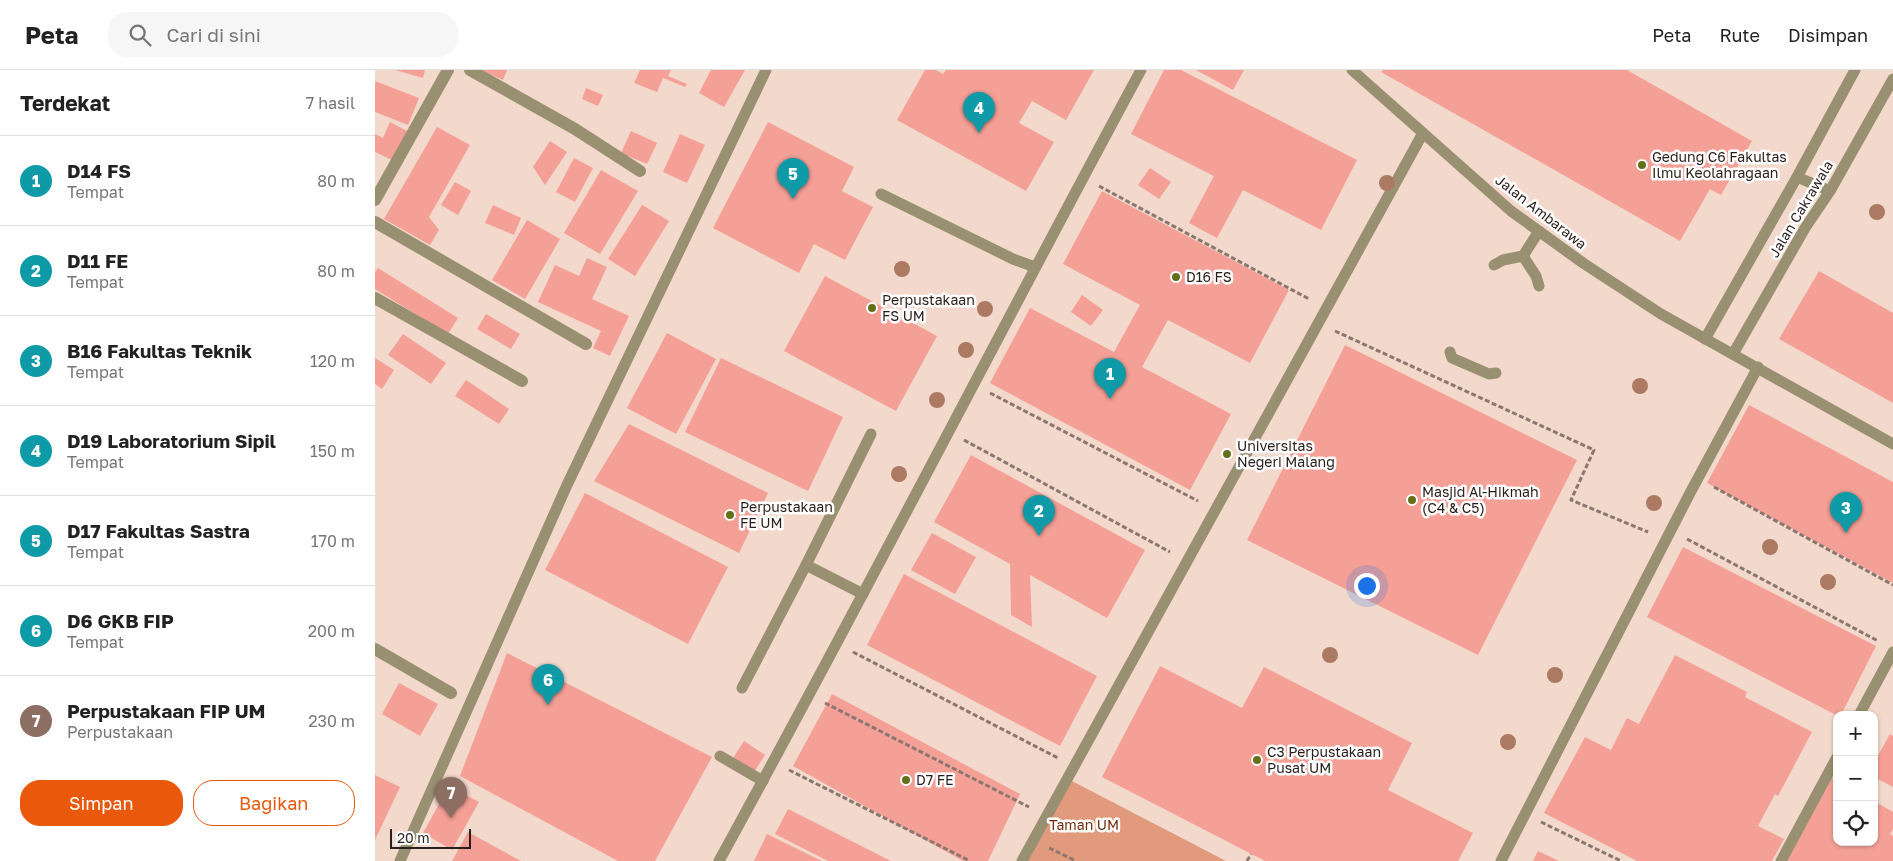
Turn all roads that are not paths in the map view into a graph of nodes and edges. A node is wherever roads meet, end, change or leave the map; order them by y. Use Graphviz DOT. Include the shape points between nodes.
graph roads {
  1 [pos="448,70"];
  2 [pos="470,70"];
  3 [pos="766,70"];
  4 [pos="1141,70"];
  5 [pos="1352,70"];
  6 [pos="1855,70"];
  7 [pos="1893,79"];
  8 [pos="1423,133"];
  9 [pos="640,171"];
  10 [pos="1797,177"];
  11 [pos="1830,191"];
  12 [pos="881,194"];
  13 [pos="375,200"];
  14 [pos="375,222"];
  15 [pos="1539,231"];
  16 [pos="1523,256"];
  17 [pos="1493,265"];
  18 [pos="1035,267"];
  19 [pos="1539,286"];
  20 [pos="375,298"];
  21 [pos="1705,339"];
  22 [pos="586,344"];
  23 [pos="1450,352"];
  24 [pos="1733,354"];
  25 [pos="1758,367"];
  26 [pos="1496,373"];
  27 [pos="522,381"];
  28 [pos="871,434"];
  29 [pos="1893,444"];
  30 [pos="806,565"];
  31 [pos="863,594"];
  32 [pos="1889,648"];
  33 [pos="375,649"];
  34 [pos="743,688"];
  35 [pos="451,692"];
  36 [pos="1861,711"];
  37 [pos="720,756"];
  38 [pos="1833,764"];
  39 [pos="763,781"];
  40 [pos="400,861"];
  41 [pos="719,861"];
  42 [pos="1022,861"];
  43 [pos="1501,861"];
  44 [pos="1781,861"];
  1 -- 13 [label="street"];
  2 -- 9 [label="street" via="575,129"];
  3 -- 40 [label="lane" via="567,485"];
  4 -- 18 [label="lane"];
  5 -- 8 [label="lane, Jalan Ambarawa"];
  6 -- 10 [label="lane, Jalan Cakrawala"];
  7 -- 11 [label="lane, Jalan Cakrawala"];
  8 -- 15 [label="lane, Jalan Ambarawa" via="1511,211"];
  8 -- 42 [label="lane"];
  10 -- 11 [label="lane"];
  10 -- 21 [label="lane, Jalan Cakrawala"];
  11 -- 24 [label="lane, Jalan Cakrawala" via="1805,228"];
  12 -- 18 [label="lane"];
  14 -- 22 [label="street"];
  15 -- 16 [label="lane"];
  15 -- 21 [label="lane, Jalan Ambarawa" via="1623,290"];
  16 -- 17 [label="lane"];
  16 -- 19 [label="lane"];
  18 -- 31 [label="lane"];
  20 -- 27 [label="street"];
  21 -- 24 [label="lane, Jalan Ambarawa"];
  23 -- 26 [label="lane" via="1452,358 1489,374"];
  24 -- 25 [label="lane, Jalan Ambarawa"];
  25 -- 29 [label="lane, Jalan Ambarawa"];
  25 -- 43 [label="lane"];
  28 -- 30 [label="lane"];
  30 -- 31 [label="lane"];
  30 -- 34 [label="lane"];
  31 -- 39 [label="lane"];
  32 -- 36 [label="lane"];
  33 -- 35 [label="street"];
  37 -- 39 [label="lane"];
  38 -- 44 [label="lane"];
  39 -- 41 [label="lane"];
}
